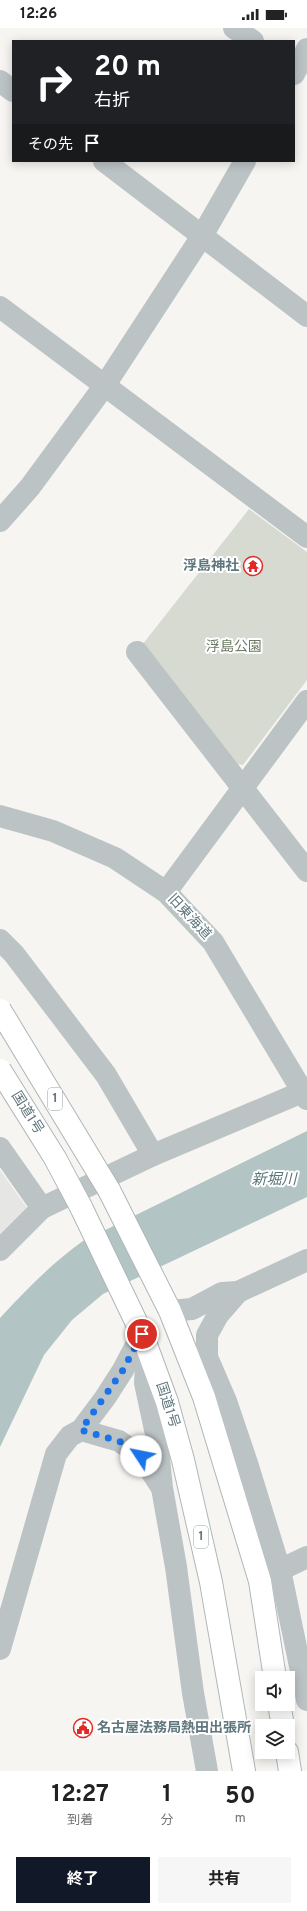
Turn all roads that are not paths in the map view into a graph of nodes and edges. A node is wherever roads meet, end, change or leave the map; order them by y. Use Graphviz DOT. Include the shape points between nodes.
graph roads {
  1 [pos="234,28"];
  2 [pos="252,40"];
  3 [pos="307,49"];
  4 [pos="298,73"];
  5 [pos="0,81"];
  6 [pos="12,90"];
  7 [pos="105,162"];
  8 [pos="244,162"];
  9 [pos="202,236"];
  10 [pos="0,307"];
  11 [pos="307,316"];
  12 [pos="105,385"];
  13 [pos="0,521"];
  14 [pos="307,537"];
  15 [pos="137,652"];
  16 [pos="307,701"];
  17 [pos="242,788"];
  18 [pos="0,816"];
  19 [pos="307,871"];
  20 [pos="166,892"];
  21 [pos="0,940"];
  22 [pos="0,1010"];
  23 [pos="0,1070"];
  24 [pos="306,1093"];
  25 [pos="0,1148"];
  26 [pos="153,1156"];
  27 [pos="42,1208"];
  28 [pos="0,1250"];
  29 [pos="307,1260"];
  30 [pos="238,1292"];
  31 [pos="166,1302"];
  32 [pos="145,1340"];
  33 [pos="189,1360"];
  34 [pos="226,1402"];
  35 [pos="81,1430"];
  36 [pos="162,1488"];
  37 [pos="307,1557"];
  38 [pos="280,1570"];
  39 [pos="1,1640"];
  40 [pos="274,1671"];
  41 [pos="307,1700"];
  42 [pos="288,1759"];
  43 [pos="207,1771"];
  44 [pos="244,1771"];
  45 [pos="290,1771"];
  1 -- 2 [label="street"];
  3 -- 4 [label="street"];
  5 -- 6 [label="street"];
  7 -- 9 [label="street"];
  8 -- 9 [label="street"];
  9 -- 11 [label="street"];
  9 -- 12 [label="street"];
  10 -- 12 [label="street"];
  12 -- 13 [label="street" via="30,487"];
  12 -- 14 [label="street"];
  15 -- 17 [label="street"];
  16 -- 17 [label="street"];
  17 -- 19 [label="street"];
  17 -- 20 [label="street"];
  18 -- 20 [label="street, 旧東海道" via="53,831 115,858"];
  20 -- 24 [label="street, 旧東海道" via="213,942"];
  21 -- 26 [label="street" via="14,954 106,1075"];
  22 -- 31 [label="highway, 1, bridge" via="109,1190"];
  23 -- 32 [label="highway, 国道1号 / 1, bridge" via="81,1207"];
  24 -- 26 [label="street"];
  25 -- 27 [label="street"];
  26 -- 27 [label="street"];
  27 -- 28 [label="street"];
  29 -- 30 [label="street"];
  30 -- 31 [label="street" via="222,1293 192,1309"];
  30 -- 34 [label="street" via="218,1315 207,1335 207,1357"];
  31 -- 33 [label="highway, 1"];
  32 -- 35 [label="street"];
  32 -- 36 [label="street" via="145,1383 157,1439"];
  32 -- 44 [label="highway, 国道1号 / 1" via="167,1402 185,1468 211,1582"];
  33 -- 34 [label="street"];
  33 -- 40 [label="highway, 1" via="204,1397 260,1581"];
  34 -- 38 [label="street"];
  35 -- 36 [label="street" via="119,1441 141,1456"];
  35 -- 39 [label="street" via="70,1436 56,1454"];
  36 -- 43 [label="street"];
  37 -- 38 [label="street"];
  38 -- 41 [label="street"];
  42 -- 45 [label="highway"];
}
